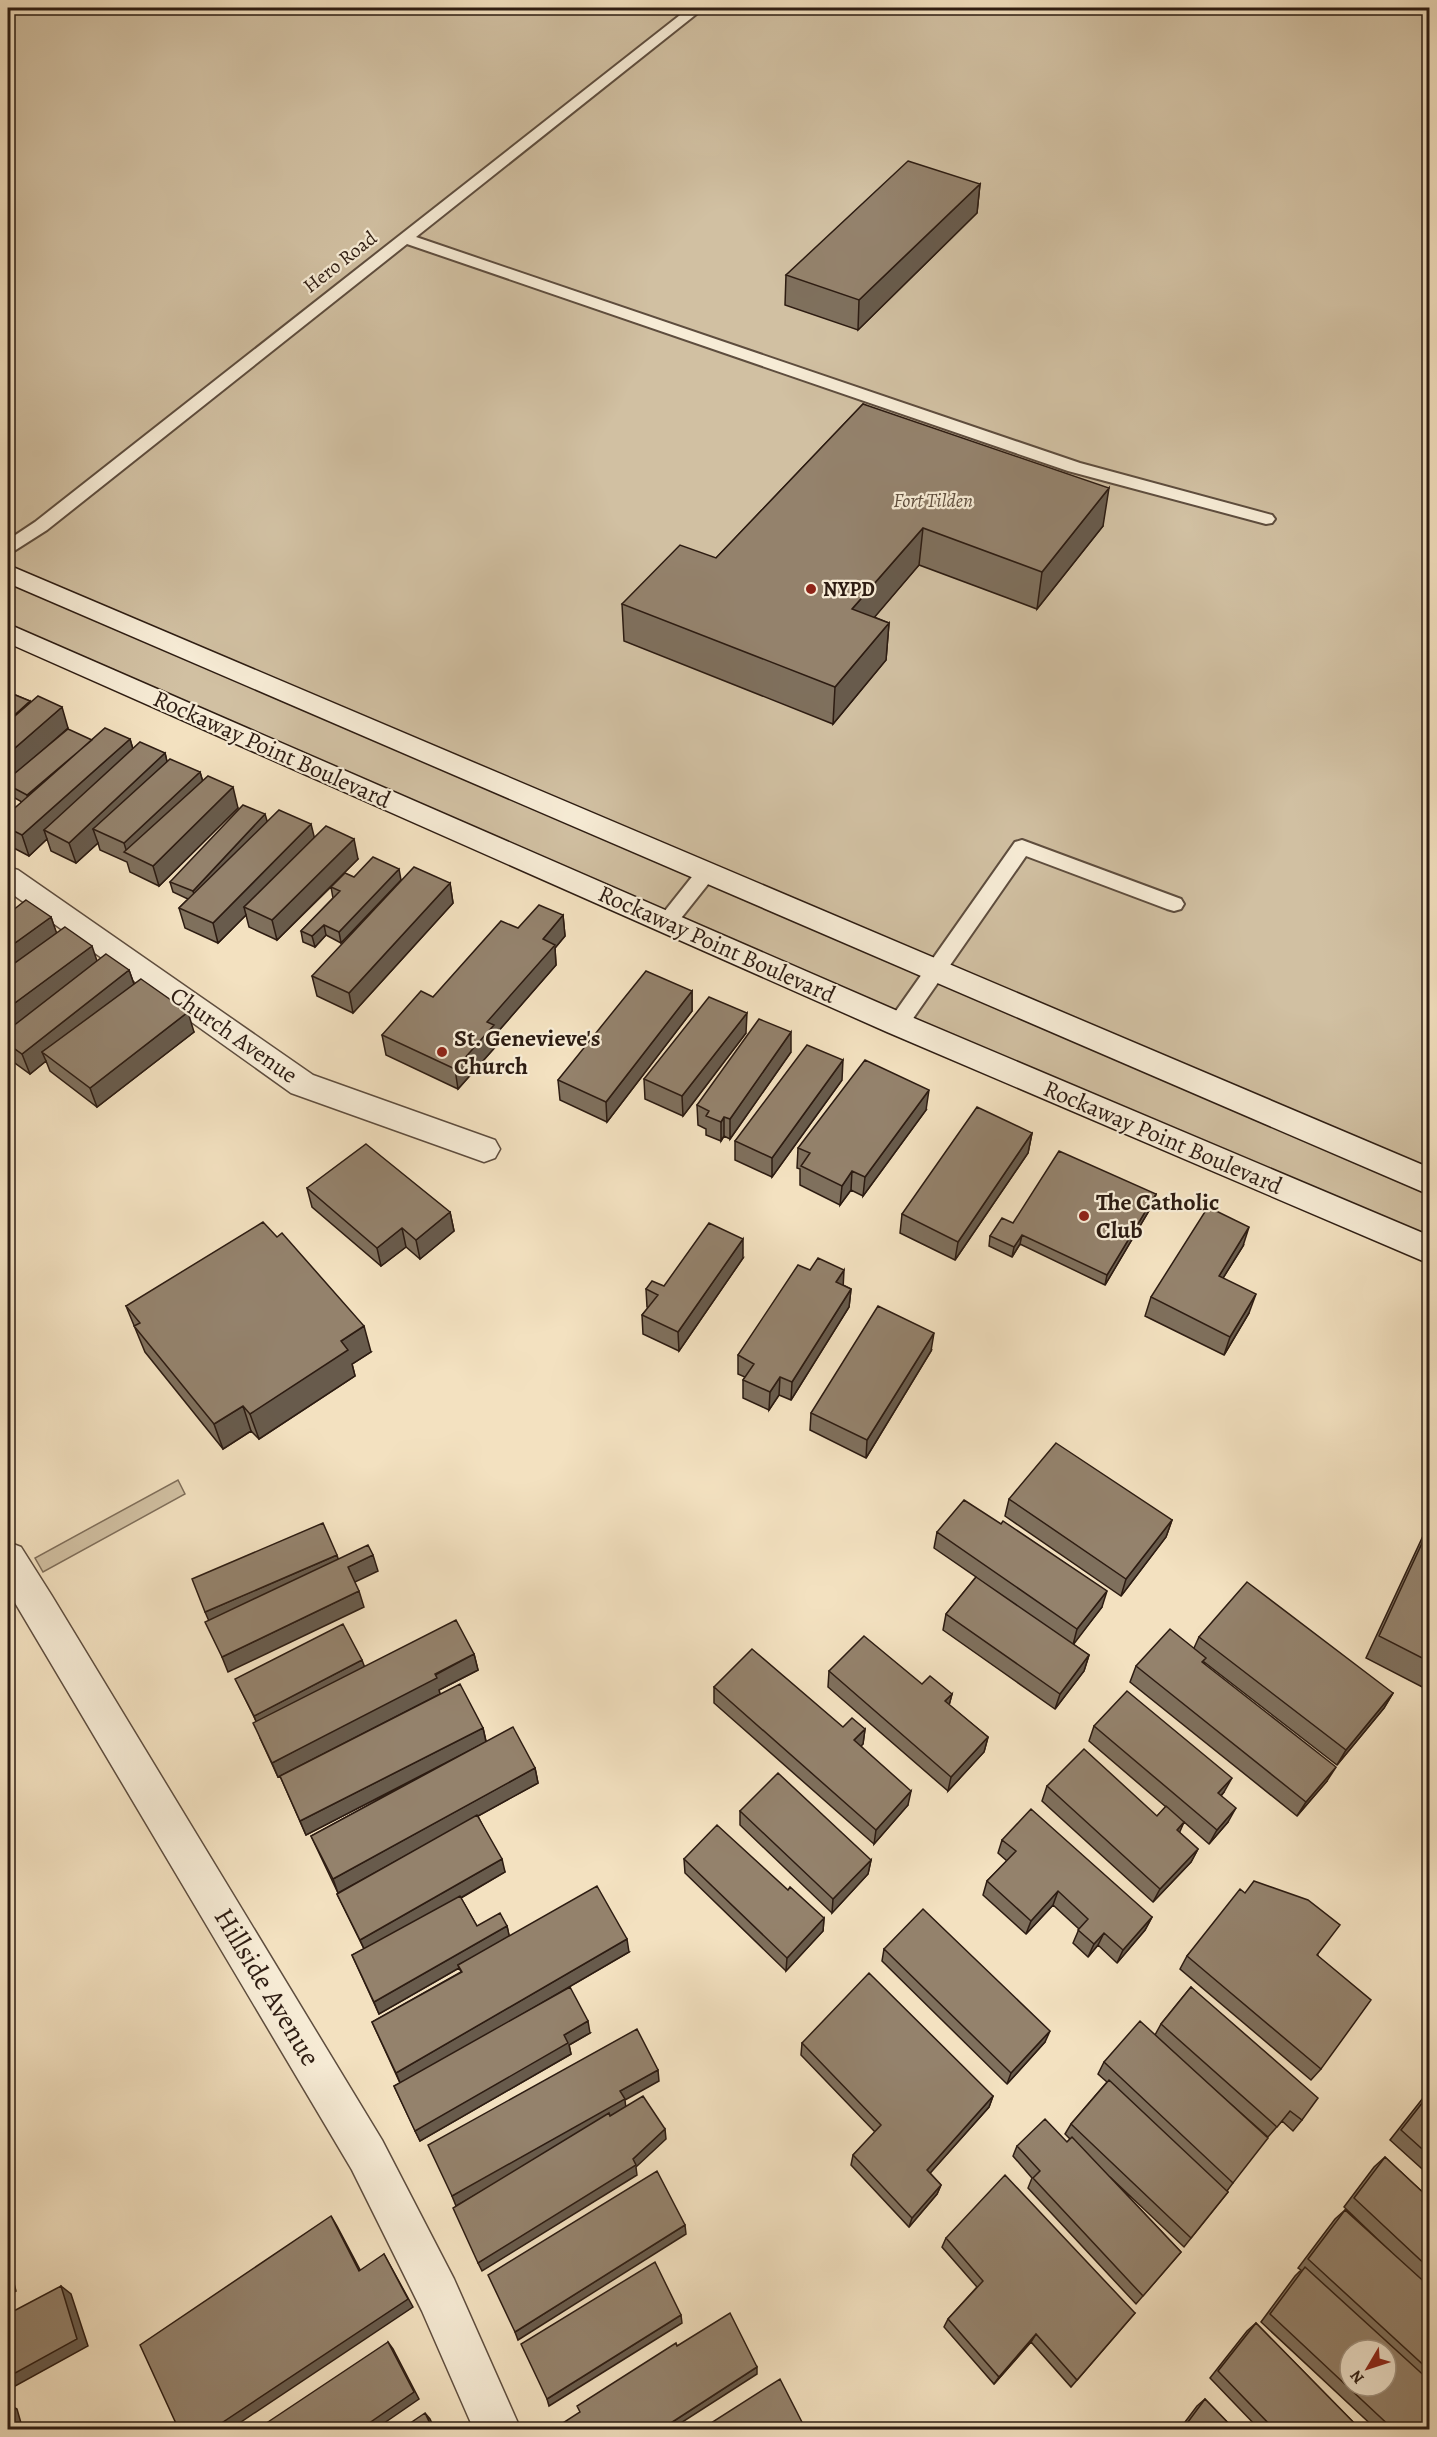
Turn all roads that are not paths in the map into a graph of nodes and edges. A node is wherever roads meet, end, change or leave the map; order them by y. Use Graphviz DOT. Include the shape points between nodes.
graph roads {
  1 [pos="697,8"];
  2 [pos="404,238"];
  3 [pos="1266,519"];
  4 [pos="8,547"];
  5 [pos="8,573"];
  6 [pos="8,633"];
  7 [pos="706,873"];
  8 [pos="8,877"];
  9 [pos="1174,904"];
  10 [pos="667,922"];
  11 [pos="936,971"];
  12 [pos="898,1024"];
  13 [pos="484,1149"];
  14 [pos="1430,1182"];
  15 [pos="1430,1251"];
  16 [pos="8,1560"];
  17 [pos="498,2430"];
  1 -- 2 [label="lane, Hero Road"];
  2 -- 3 [label="lane" via="1074,467"];
  2 -- 4 [label="lane, Hero Road" via="41,526"];
  5 -- 7 [label="street"];
  6 -- 10 [label="street, Rockaway Point Boulevard"];
  7 -- 10 [label="lane"];
  7 -- 11 [label="street"];
  8 -- 13 [label="street, Church Avenue" via="302,1084"];
  9 -- 11 [label="lane" via="1022,847"];
  10 -- 12 [label="street, Rockaway Point Boulevard"];
  11 -- 12 [label="lane"];
  11 -- 14 [label="street"];
  12 -- 15 [label="street, Rockaway Point Boulevard"];
  16 -- 17 [label="street, Hillside Avenue" via="367,2155 438,2295"];
}
